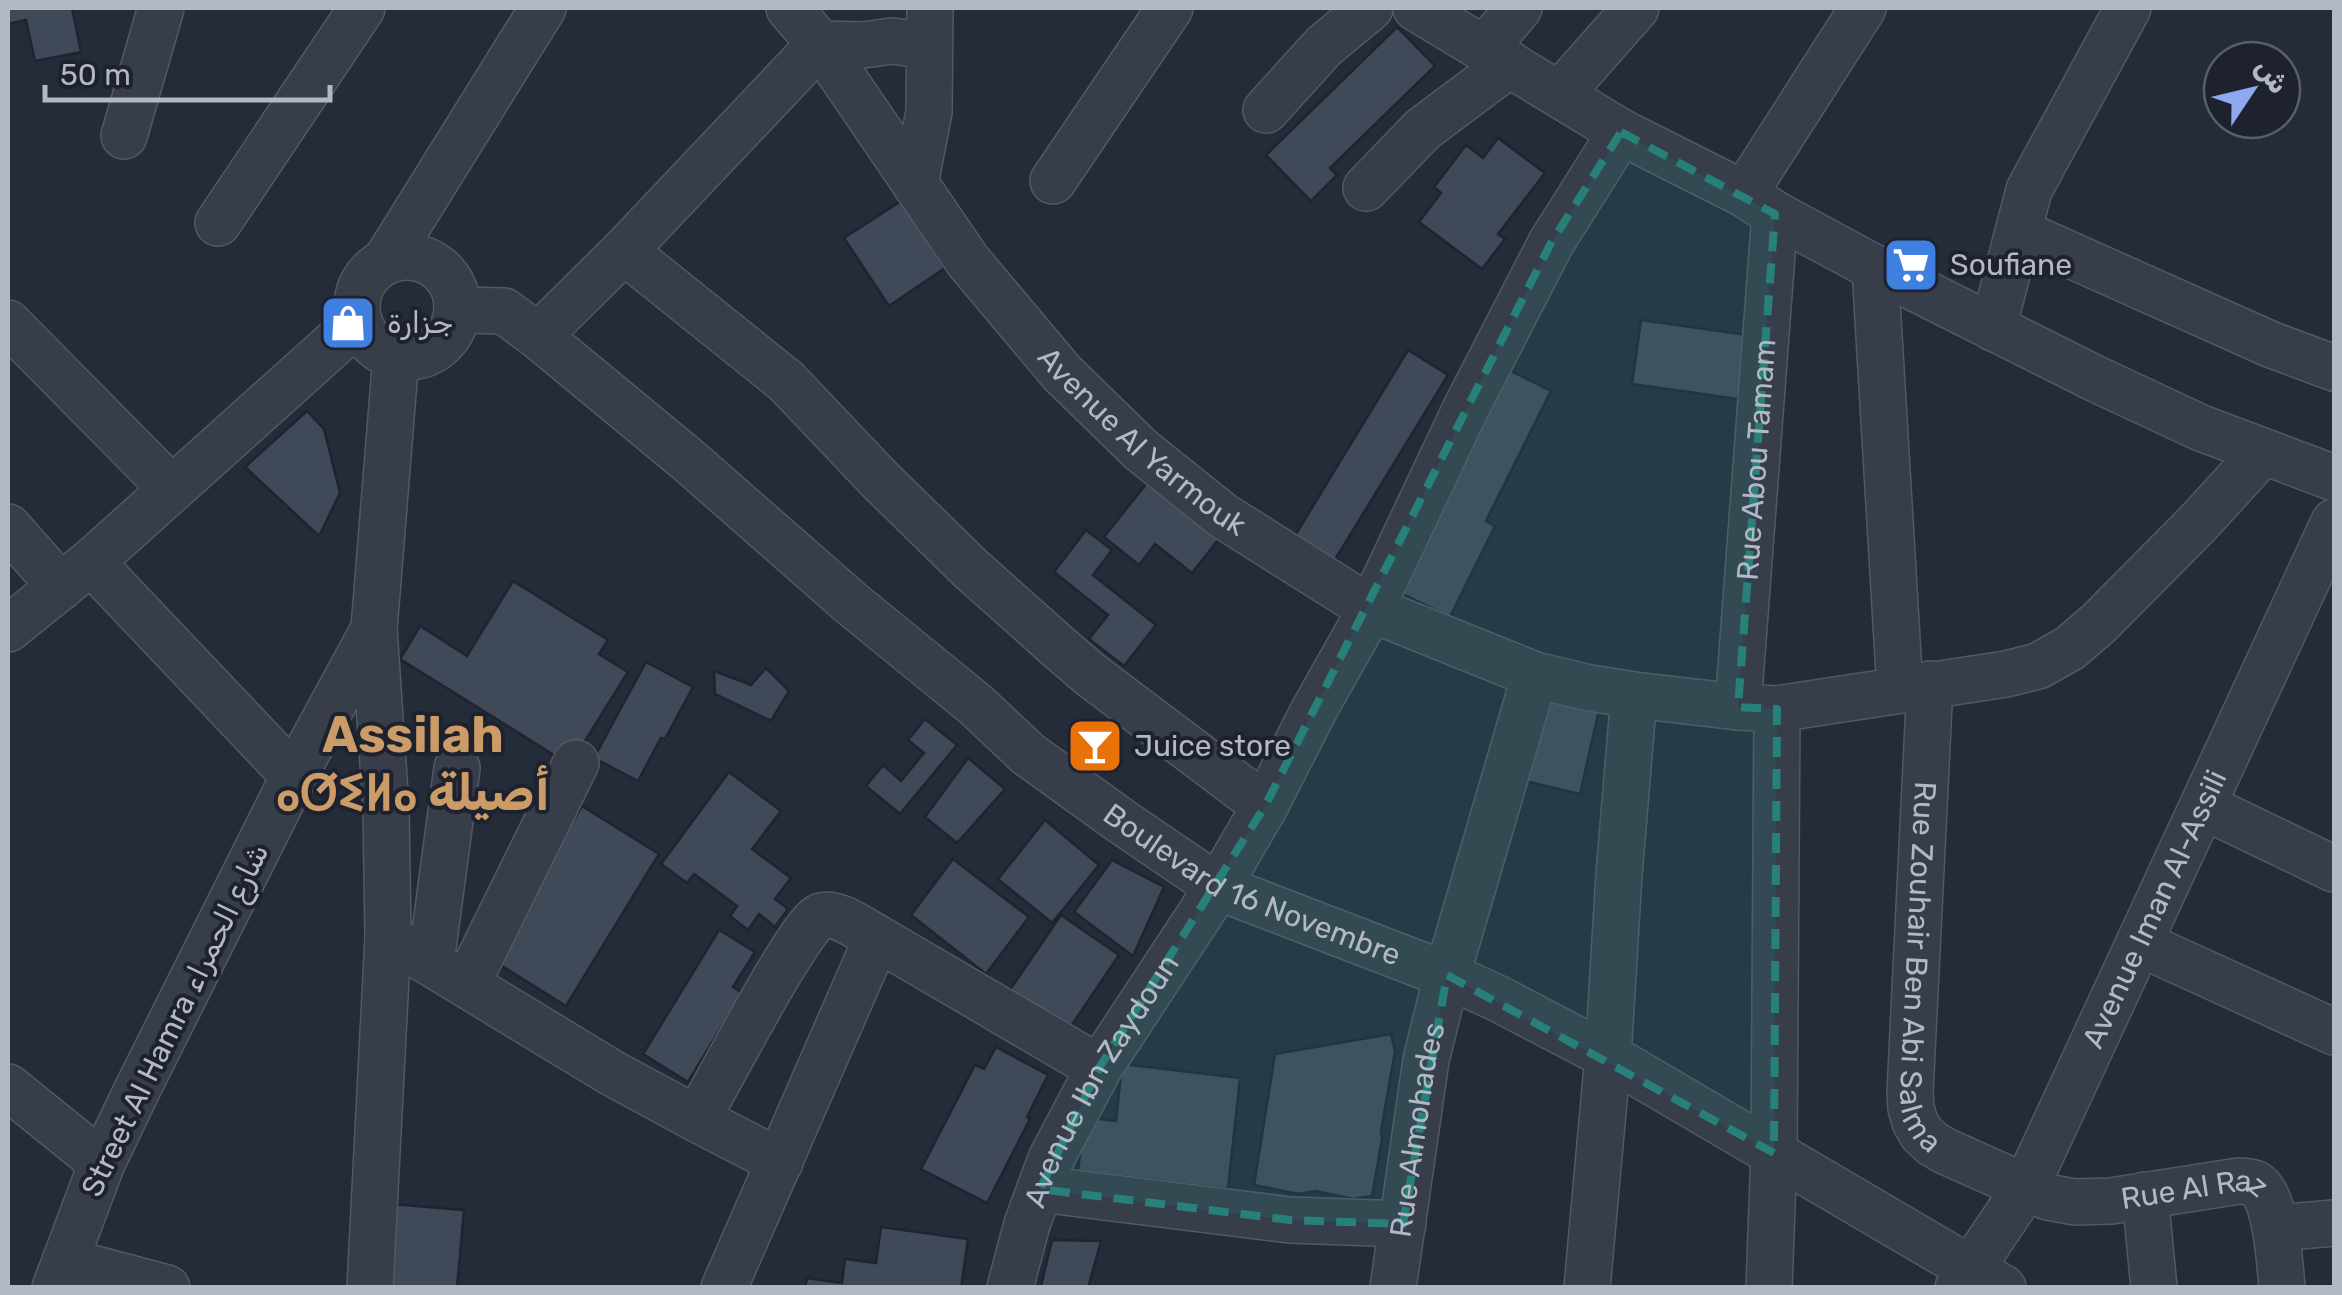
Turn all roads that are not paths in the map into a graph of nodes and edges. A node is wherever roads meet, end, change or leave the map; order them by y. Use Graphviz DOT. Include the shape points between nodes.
graph roads {
  1 [pos="160,8"];
  2 [pos="362,8"];
  3 [pos="543,8"];
  4 [pos="789,8"];
  5 [pos="1170,8"];
  6 [pos="1370,8"];
  7 [pos="1416,8"];
  8 [pos="1519,8"];
  9 [pos="1636,8"];
  10 [pos="1863,8"];
  11 [pos="2128,8"];
  12 [pos="929,27"];
  13 [pos="820,44"];
  14 [pos="1497,56"];
  15 [pos="1560,94"];
  16 [pos="1266,110"];
  17 [pos="1620,132"];
  18 [pos="124,136"];
  19 [pos="1053,182"];
  20 [pos="915,184"];
  21 [pos="1366,188"];
  22 [pos="1760,204"];
  23 [pos="218,223"];
  24 [pos="2018,232"];
  25 [pos="624,251"];
  26 [pos="384,262"];
  27 [pos="1875,268"];
  28 [pos="457,310"];
  29 [pos="359,321"];
  30 [pos="8,323"];
  31 [pos="1993,328"];
  32 [pos="538,336"];
  33 [pos="396,356"];
  34 [pos="2334,368"];
  35 [pos="2264,452"];
  36 [pos="2334,478"];
  37 [pos="172,489"];
  38 [pos="2334,522"];
  39 [pos="8,527"];
  40 [pos="76,574"];
  41 [pos="1371,609"];
  42 [pos="8,629"];
  43 [pos="374,629"];
  44 [pos="1535,675"];
  45 [pos="1915,687"];
  46 [pos="1634,696"];
  47 [pos="1757,708"];
  48 [pos="576,764"];
  49 [pos="457,768"];
  50 [pos="294,776"];
  51 [pos="1265,806"];
  52 [pos="2202,806"];
  53 [pos="2334,869"];
  54 [pos="1218,886"];
  55 [pos="388,937"];
  56 [pos="877,938"];
  57 [pos="2139,943"];
  58 [pos="449,973"];
  59 [pos="1447,975"];
  60 [pos="2334,1032"];
  61 [pos="1608,1056"];
  62 [pos="1099,1068"];
  63 [pos="8,1086"];
  64 [pos="697,1119"];
  65 [pos="1774,1154"];
  66 [pos="102,1162"];
  67 [pos="780,1162"];
  68 [pos="2026,1187"];
  69 [pos="1040,1190"];
  70 [pos="2145,1195"];
  71 [pos="2334,1223"];
  72 [pos="1403,1224"];
  73 [pos="2276,1228"];
  74 [pos="60,1274"];
  75 [pos="1977,1281"];
  76 [pos="168,1288"];
  77 [pos="370,1288"];
  78 [pos="724,1288"];
  79 [pos="1010,1288"];
  80 [pos="1393,1288"];
  81 [pos="1587,1288"];
  82 [pos="1769,1288"];
  83 [pos="2154,1288"];
  84 [pos="2282,1288"];
  1 -- 18 [label="street"];
  2 -- 23 [label="street"];
  3 -- 26 [label="street"];
  4 -- 13 [label="street, Avenue Al Yarmouk"];
  5 -- 19 [label="street"];
  6 -- 16 [label="street" via="1324,46"];
  7 -- 14 [label="street"];
  8 -- 14 [label="street"];
  9 -- 15 [label="street"];
  10 -- 22 [label="street"];
  11 -- 24 [label="street" via="2029,190"];
  12 -- 13 [label="street" via="863,45"];
  12 -- 20 [label="street" via="928,112"];
  13 -- 20 [label="street, Avenue Al Yarmouk"];
  13 -- 25 [label="street"];
  14 -- 15 [label="street"];
  14 -- 21 [label="street"];
  15 -- 17 [label="street"];
  17 -- 22 [label="street"];
  17 -- 41 [label="street, Avenue Ibn Zaydoun" via="1551,243"];
  20 -- 41 [label="street, Avenue Al Yarmouk" via="968,262 1062,373 1141,450 1222,515"];
  22 -- 27 [label="street"];
  22 -- 47 [label="street, Rue Abou Tamam"];
  24 -- 31 [label="street"];
  24 -- 34 [label="street"];
  25 -- 32 [label="street"];
  25 -- 51 [label="street" via="786,380 931,530 1055,644"];
  26 -- 28 [label="street" via="419,258 435,265 448,277"];
  26 -- 29 [label="street" via="361,286"];
  27 -- 31 [label="street"];
  27 -- 45 [label="street, Rue Zouhair Ben Abi Salma"];
  28 -- 32 [label="street, Boulevard 16 Novembre" via="504,311"];
  28 -- 33 [label="street" via="444,342 413,357"];
  29 -- 33 [label="street" via="366,336"];
  29 -- 37 [label="street"];
  30 -- 37 [label="street"];
  31 -- 35 [label="street"];
  32 -- 54 [label="street, Boulevard 16 Novembre" via="1028,754"];
  33 -- 43 [label="street, Street Al Hamra شارع الحمراء"];
  35 -- 36 [label="street"];
  35 -- 45 [label="street, Avenue Al Yarmouk" via="2070,648 2038,666"];
  37 -- 40 [label="street"];
  38 -- 52 [label="street, Avenue Iman Al-Assili"];
  39 -- 40 [label="street"];
  40 -- 42 [label="street"];
  40 -- 50 [label="street"];
  41 -- 44 [label="street, Avenue Al Yarmouk"];
  41 -- 51 [label="street, Avenue Ibn Zaydoun"];
  43 -- 50 [label="street, Street Al Hamra شارع الحمراء"];
  43 -- 55 [label="street"];
  44 -- 46 [label="street, Avenue Al Yarmouk"];
  44 -- 59 [label="street, Rue Almohades"];
  45 -- 47 [label="street, Avenue Al Yarmouk"];
  45 -- 68 [label="street, Rue Zouhair Ben Abi Salma" via="1910,1108 1932,1144"];
  46 -- 47 [label="street, Avenue Al Yarmouk"];
  46 -- 61 [label="street"];
  47 -- 65 [label="street, Rue Abou Tamam"];
  48 -- 58 [label="street"];
  49 -- 58 [label="street"];
  50 -- 66 [label="street, Street Al Hamra شارع الحمراء"];
  51 -- 54 [label="street, Avenue Ibn Zaydoun"];
  52 -- 53 [label="street"];
  52 -- 57 [label="street, Avenue Iman Al-Assili"];
  54 -- 59 [label="street, Boulevard 16 Novembre"];
  54 -- 62 [label="street, Avenue Ibn Zaydoun"];
  55 -- 58 [label="street"];
  55 -- 77 [label="street"];
  56 -- 62 [label="street"];
  56 -- 64 [label="street" via="836,917 813,920"];
  56 -- 67 [label="street"];
  57 -- 60 [label="street"];
  57 -- 68 [label="street, Avenue Iman Al-Assili"];
  58 -- 64 [label="street"];
  59 -- 61 [label="street, Boulevard 16 Novembre"];
  59 -- 72 [label="street, Rue Almohades" via="1426,1060"];
  61 -- 65 [label="street, Boulevard 16 Novembre"];
  61 -- 81 [label="street"];
  62 -- 69 [label="street, Avenue Ibn Zaydoun"];
  63 -- 66 [label="street"];
  64 -- 67 [label="street"];
  65 -- 75 [label="street, Boulevard 16 Novembre"];
  65 -- 82 [label="street, Rue Abou Tamam"];
  66 -- 74 [label="street, Street Al Hamra شارع الحمراء"];
  67 -- 78 [label="street"];
  68 -- 70 [label="street, Rue Al Raz" via="2074,1202"];
  68 -- 75 [label="street, Avenue Iman Al-Assili"];
  69 -- 72 [label="street" via="1290,1220"];
  69 -- 79 [label="street, Avenue Ibn Zaydoun"];
  70 -- 73 [label="street, Rue Al Raz" via="2254,1183"];
  70 -- 83 [label="street"];
  71 -- 73 [label="street"];
  72 -- 80 [label="street, Rue Almohades"];
  73 -- 84 [label="street, Rue Al Raz"];
  74 -- 76 [label="street"];
}
